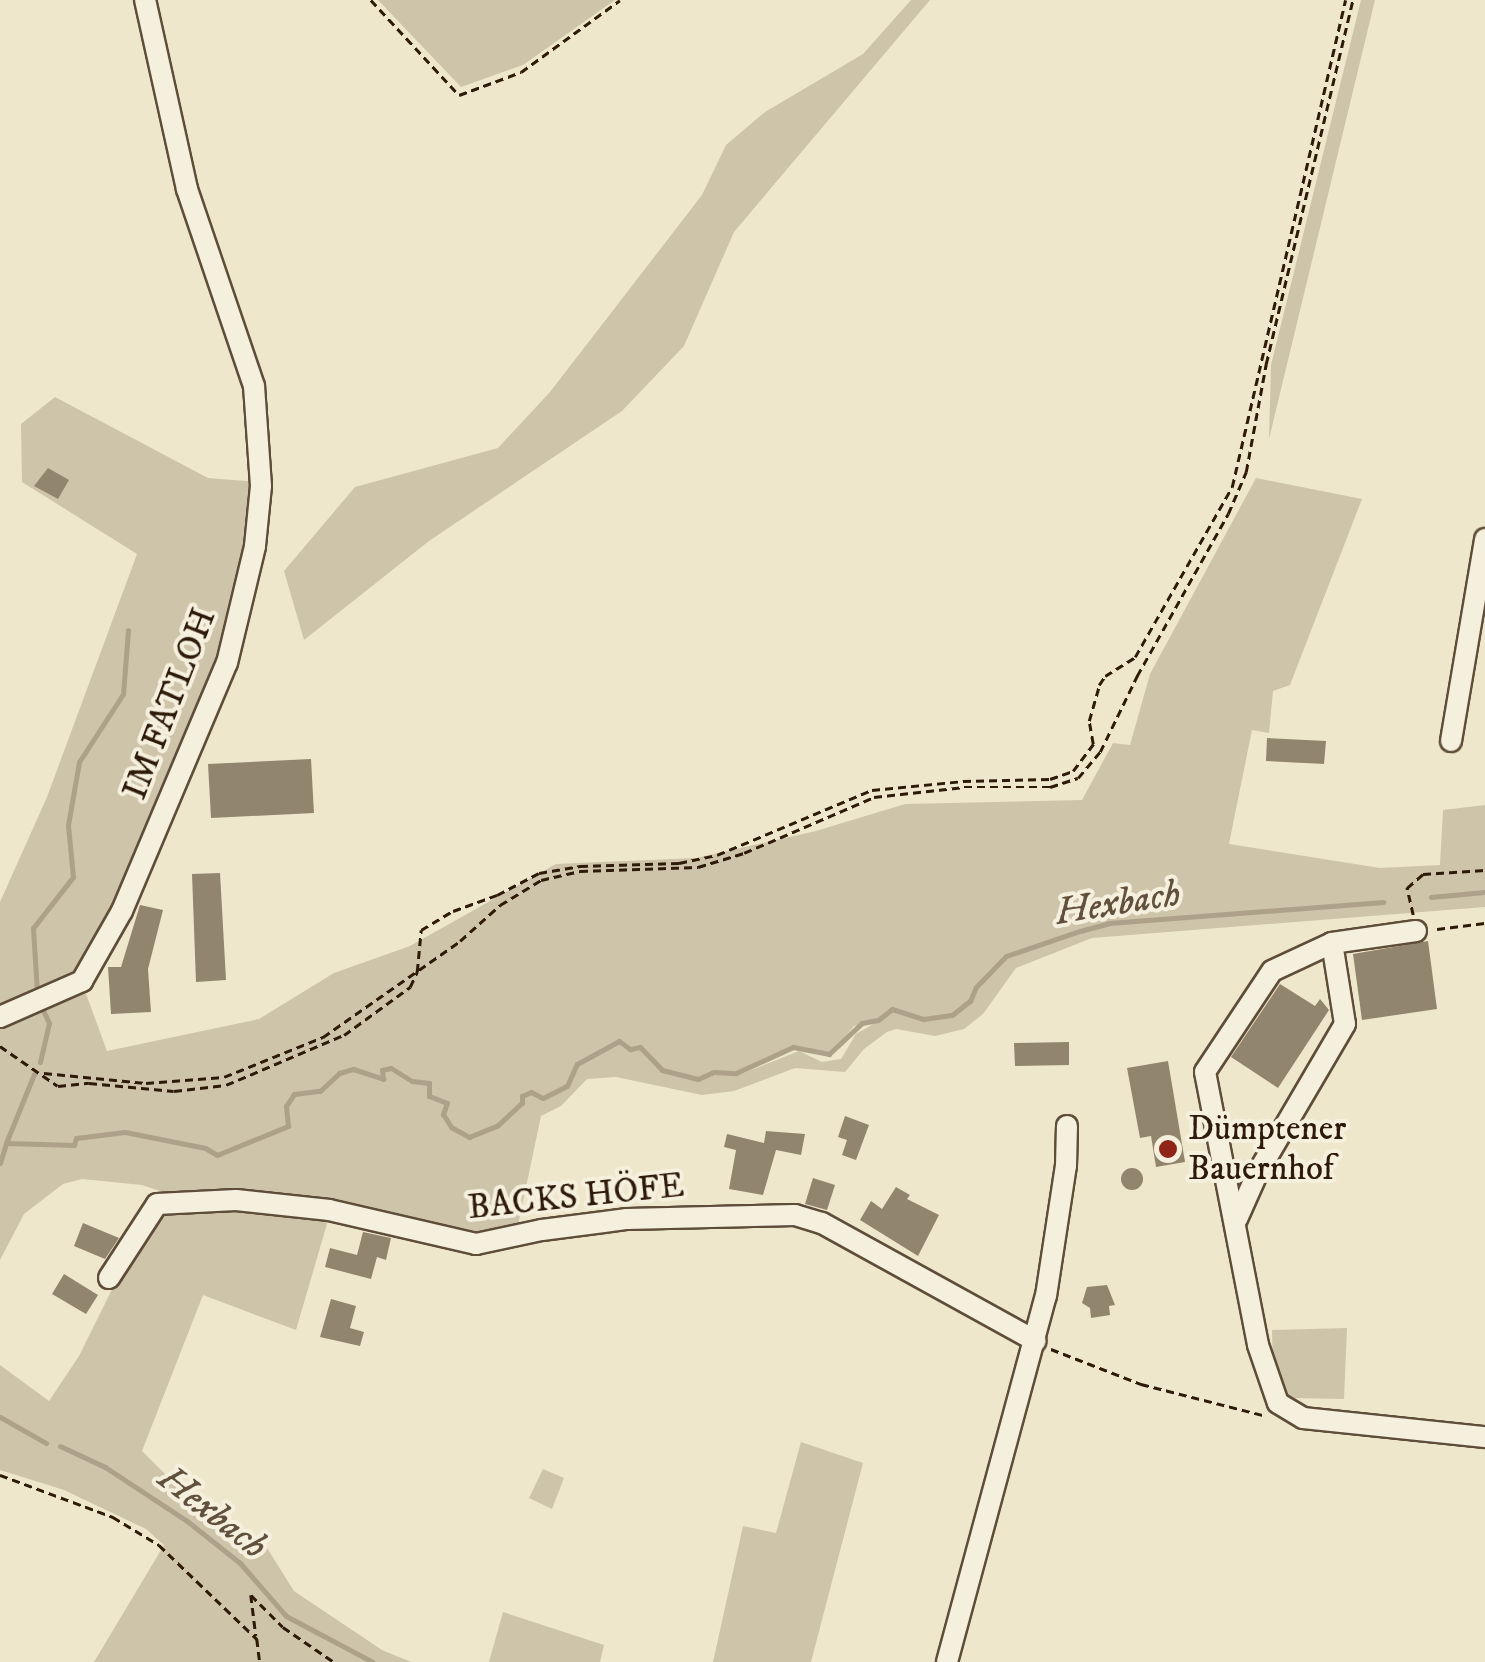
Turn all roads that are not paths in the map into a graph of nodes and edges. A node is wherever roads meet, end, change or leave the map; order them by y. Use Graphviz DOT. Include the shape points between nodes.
graph roads {
  1 [pos="146,0"];
  2 [pos="1485,539"];
  3 [pos="1451,741"];
  4 [pos="1416,931"];
  5 [pos="1332,943"];
  6 [pos="0,1016"];
  7 [pos="1067,1126"];
  8 [pos="1236,1219"];
  9 [pos="110,1278"];
  10 [pos="1036,1340"];
  11 [pos="1485,1437"];
  12 [pos="946,1662"];
  1 -- 6 [label="street, IM FATLOH" via="186,189 254,386 261,485 255,546 228,663 122,910 82,981"];
  2 -- 3 [label="street"];
  4 -- 5 [label="street"];
  5 -- 8 [label="street" via="1345,1024"];
  5 -- 8 [label="street" via="1272,970 1205,1072"];
  7 -- 10 [label="street"];
  8 -- 11 [label="street" via="1268,1385 1289,1413"];
  9 -- 10 [label="street, BACKS HÖFE" via="157,1204 236,1200 328,1210 476,1244 627,1219 796,1215"];
  10 -- 12 [label="street"];
}
